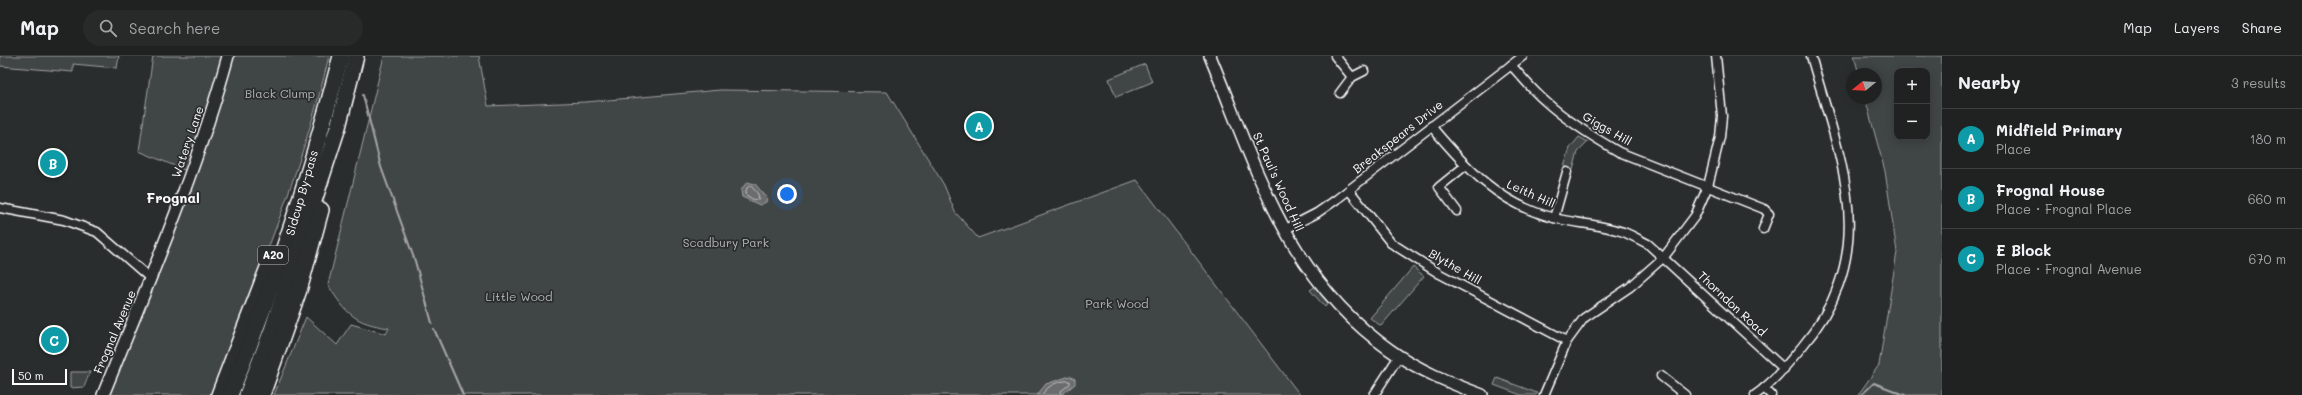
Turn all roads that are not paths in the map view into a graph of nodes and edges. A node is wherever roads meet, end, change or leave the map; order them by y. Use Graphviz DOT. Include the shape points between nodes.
graph roads {
  1 [pos="228,56"];
  2 [pos="341,56"];
  3 [pos="356,56"];
  4 [pos="1210,56"];
  5 [pos="1335,56"];
  6 [pos="1523,56"];
  7 [pos="1716,56"];
  8 [pos="1811,56"];
  9 [pos="1511,65"];
  10 [pos="1364,71"];
  11 [pos="1352,77"];
  12 [pos="1340,93"];
  13 [pos="325,114"];
  14 [pos="1431,126"];
  15 [pos="338,127"];
  16 [pos="1465,166"];
  17 [pos="1568,172"];
  18 [pos="1708,186"];
  19 [pos="1348,190"];
  20 [pos="0,208"];
  21 [pos="1457,211"];
  22 [pos="1554,218"];
  23 [pos="1763,229"];
  24 [pos="1284,230"];
  25 [pos="1664,257"];
  26 [pos="151,279"];
  27 [pos="1568,341"];
  28 [pos="1399,356"];
  29 [pos="1784,369"];
  30 [pos="1661,376"];
  31 [pos="1764,388"];
  32 [pos="103,395"];
  33 [pos="219,395"];
  34 [pos="230,395"];
  35 [pos="247,395"];
  36 [pos="262,395"];
  37 [pos="1374,395"];
  38 [pos="1482,395"];
  39 [pos="1544,395"];
  40 [pos="1685,395"];
  41 [pos="1755,395"];
  42 [pos="1772,395"];
  1 -- 26 [label="street, Watery Lane" via="192,172"];
  2 -- 13 [label="highway, Sidcup By-pass / A20"];
  3 -- 15 [label="highway, Sidcup By-pass / A20"];
  4 -- 24 [label="street, St Paul's Wood Hill"];
  5 -- 11 [label="street"];
  6 -- 9 [label="street, Breakspears Drive"];
  7 -- 18 [label="street" via="1722,116 1720,137"];
  8 -- 29 [label="street" via="1847,188 1850,233 1845,264 1833,301"];
  9 -- 14 [label="street, Breakspears Drive"];
  9 -- 18 [label="street, Giggs Hill" via="1544,101 1584,131 1619,152"];
  10 -- 11 [label="street"];
  11 -- 12 [label="street"];
  13 -- 33 [label="highway, A20"];
  13 -- 34 [label="highway, Sidcup By-pass / A20" via="288,242"];
  14 -- 16 [label="street, Leith Hill"];
  14 -- 19 [label="street, Breakspears Drive"];
  15 -- 35 [label="highway, Sidcup By-pass / A20" via="272,330"];
  15 -- 36 [label="highway, A20" via="329,180 300,287"];
  16 -- 21 [label="street" via="1439,187"];
  16 -- 22 [label="street, Leith Hill" via="1509,200"];
  17 -- 22 [label="street"];
  18 -- 23 [label="street, Giggs Hill" via="1764,209 1769,214"];
  18 -- 25 [label="street" via="1694,216"];
  19 -- 24 [label="street, Breakspears Drive" via="1316,213"];
  19 -- 27 [label="street, Blythe Hill" via="1391,243 1440,274"];
  20 -- 26 [label="street" via="64,220 97,232"];
  22 -- 25 [label="street, Leith Hill" via="1625,233 1648,244"];
  24 -- 28 [label="street, St Paul's Wood Hill" via="1299,257 1330,297 1360,326"];
  25 -- 27 [label="street" via="1630,287 1584,318"];
  25 -- 29 [label="street, Thorndon Road"];
  26 -- 32 [label="street, Frognal Avenue"];
  27 -- 39 [label="street"];
  28 -- 37 [label="street"];
  28 -- 38 [label="street, St Paul's Wood Hill" via="1450,383"];
  29 -- 31 [label="street"];
  30 -- 40 [label="street"];
  31 -- 41 [label="street"];
  31 -- 42 [label="street"];
}
